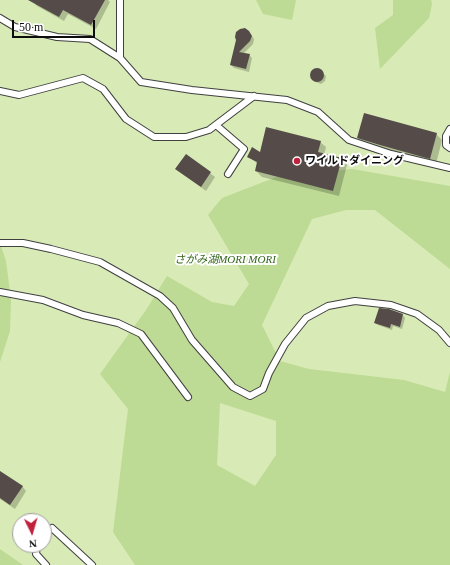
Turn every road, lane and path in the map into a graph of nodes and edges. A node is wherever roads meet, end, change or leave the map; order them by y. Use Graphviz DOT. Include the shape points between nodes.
graph roads {
  1 [pos="120,0"];
  2 [pos="0,18"];
  3 [pos="120,58"];
  4 [pos="0,90"];
  5 [pos="254,96"];
  6 [pos="216,125"];
  7 [pos="450,129"];
  8 [pos="450,148"];
  9 [pos="450,168"];
  10 [pos="228,174"];
  11 [pos="0,243"];
  12 [pos="0,292"];
  13 [pos="450,343"];
  14 [pos="188,397"];
  15 [pos="52,528"];
  16 [pos="36,553"];
  17 [pos="46,565"];
  18 [pos="92,565"];
  1 -- 3 [label="lane"];
  2 -- 3 [label="lane" via="15,27 50,36 90,39"];
  3 -- 5 [label="lane" via="142,82"];
  4 -- 6 [label="lane" via="19,95 84,78 103,89 126,119 154,137 186,137 209,130"];
  5 -- 6 [label="lane"];
  5 -- 9 [label="lane" via="287,100 318,112 349,140 391,154"];
  6 -- 10 [label="lane" via="244,149"];
  7 -- 8 [label="lane" via="446,136 446,145"];
  11 -- 13 [label="lane" via="24,243 100,262 160,296 173,308 192,340 233,387 250,396 263,389 268,373 285,344 306,318 328,306 355,301 391,305 417,314 439,330"];
  12 -- 14 [label="lane" via="43,300 83,315 118,323 141,334"];
  15 -- 18 [label="lane"];
  16 -- 17 [label="lane"];
}
